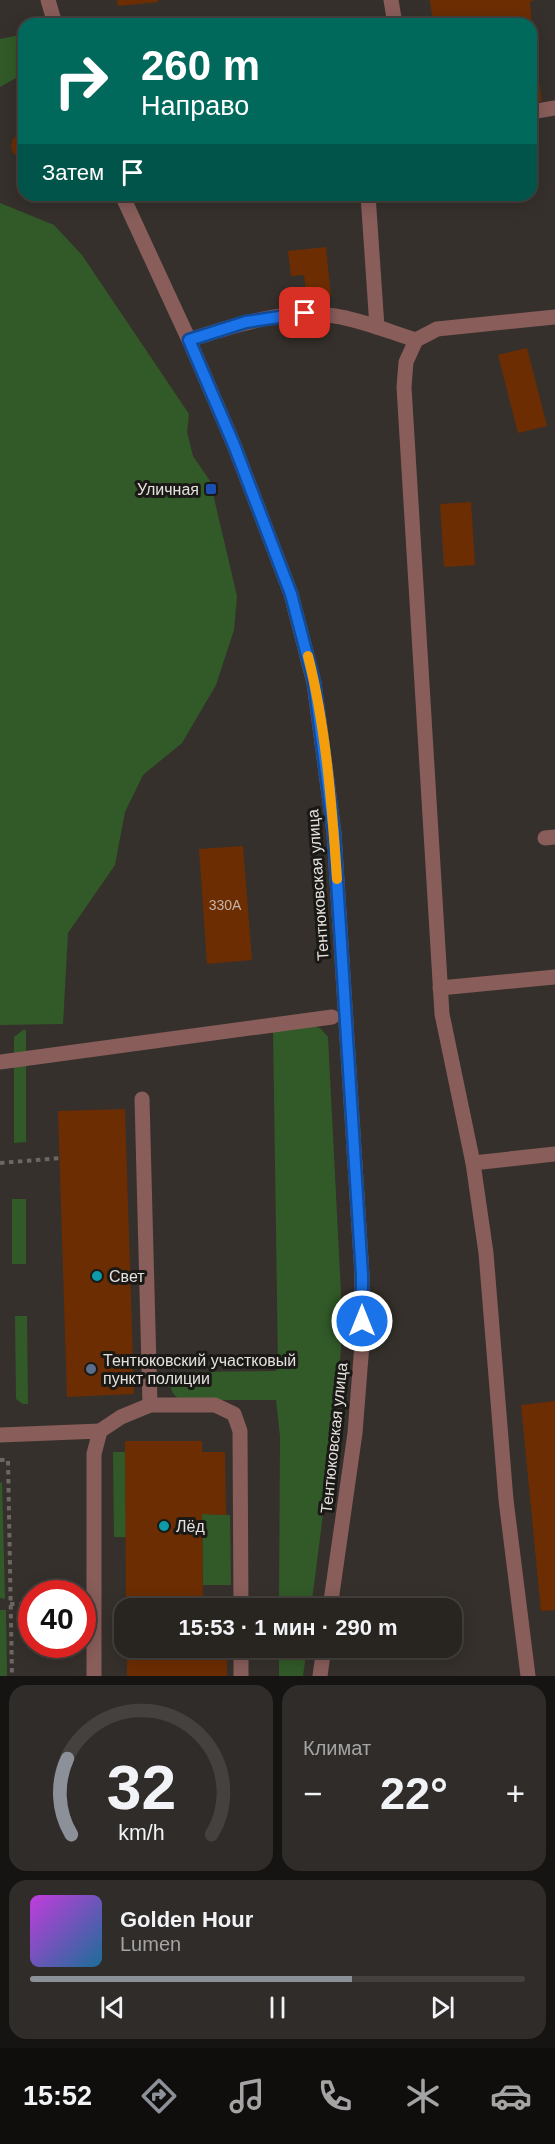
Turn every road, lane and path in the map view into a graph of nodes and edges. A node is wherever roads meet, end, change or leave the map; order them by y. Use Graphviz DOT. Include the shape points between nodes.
graph roads {
  1 [pos="48,0"];
  2 [pos="391,0"];
  3 [pos="53,18"];
  4 [pos="394,18"];
  5 [pos="555,108"];
  6 [pos="537,111"];
  7 [pos="125,201"];
  8 [pos="368,201"];
  9 [pos="555,317"];
  10 [pos="377,327"];
  11 [pos="189,340"];
  12 [pos="416,340"];
  13 [pos="555,977"];
  14 [pos="440,988"];
  15 [pos="332,1017"];
  16 [pos="0,1062"];
  17 [pos="142,1100"];
  18 [pos="555,1154"];
  19 [pos="60,1158"];
  20 [pos="0,1163"];
  21 [pos="472,1164"];
  22 [pos="150,1406"];
  23 [pos="100,1431"];
  24 [pos="0,1435"];
  25 [pos="0,1460"];
  26 [pos="241,1598"];
  27 [pos="331,1598"];
  28 [pos="10,1604"];
  29 [pos="18,1604"];
  30 [pos="241,1658"];
  31 [pos="322,1658"];
  32 [pos="12,1676"];
  33 [pos="94,1676"];
  34 [pos="241,1676"];
  35 [pos="320,1676"];
  36 [pos="528,1676"];
  1 -- 3 [label="street"];
  2 -- 4 [label="street"];
  5 -- 6 [label="street"];
  7 -- 11 [label="street, Тентюковская улица"];
  8 -- 10 [label="street"];
  9 -- 12 [label="street" via="437,329"];
  10 -- 11 [label="street" via="337,316 305,313 246,322"];
  10 -- 12 [label="street"];
  11 -- 27 [label="street, Тентюковская улица" via="291,594 314,682 334,833 362,1286 362,1344 355,1433"];
  12 -- 14 [label="street" via="406,362 404,416"];
  13 -- 14 [label="street"];
  14 -- 21 [label="street"];
  15 -- 16 [label="street"];
  17 -- 22 [label="street"];
  18 -- 21 [label="street"];
  19 -- 20 [label="path"];
  21 -- 36 [label="street" via="486,1253 506,1500"];
  22 -- 23 [label="street" via="121,1417"];
  22 -- 26 [label="street" via="215,1405 234,1414 240,1431"];
  23 -- 24 [label="street"];
  23 -- 33 [label="street" via="94,1454"];
  25 -- 28 [label="path" via="8,1460"];
  28 -- 29 [label="path"];
  28 -- 32 [label="path"];
  30 -- 34 [label="street"];
  31 -- 35 [label="street"];
}
